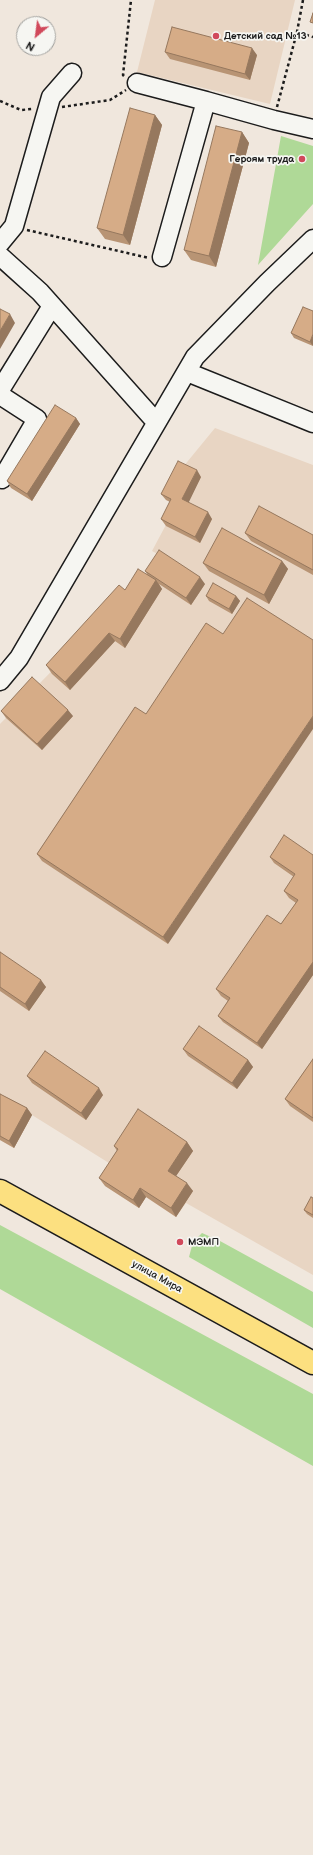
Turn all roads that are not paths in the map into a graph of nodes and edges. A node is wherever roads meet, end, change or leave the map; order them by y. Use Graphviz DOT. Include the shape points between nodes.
graph roads {
  1 [pos="72,73"];
  2 [pos="137,83"];
  3 [pos="206,101"];
  4 [pos="313,129"];
  5 [pos="313,239"];
  6 [pos="0,243"];
  7 [pos="0,256"];
  8 [pos="162,257"];
  9 [pos="52,306"];
  10 [pos="187,372"];
  11 [pos="0,390"];
  12 [pos="0,395"];
  13 [pos="156,422"];
  14 [pos="313,423"];
  15 [pos="2,480"];
  16 [pos="0,681"];
  17 [pos="0,1192"];
  18 [pos="313,1363"];
  1 -- 6 [label="street" via="51,97 14,226"];
  2 -- 3 [label="street"];
  3 -- 4 [label="street"];
  3 -- 8 [label="street"];
  5 -- 10 [label="street" via="267,282 195,357"];
  7 -- 9 [label="street"];
  9 -- 11 [label="street"];
  9 -- 13 [label="street"];
  10 -- 13 [label="street"];
  10 -- 14 [label="street"];
  12 -- 15 [label="street" via="37,419"];
  13 -- 16 [label="street" via="19,658"];
  17 -- 18 [label="main road, улица Мира"];
}
